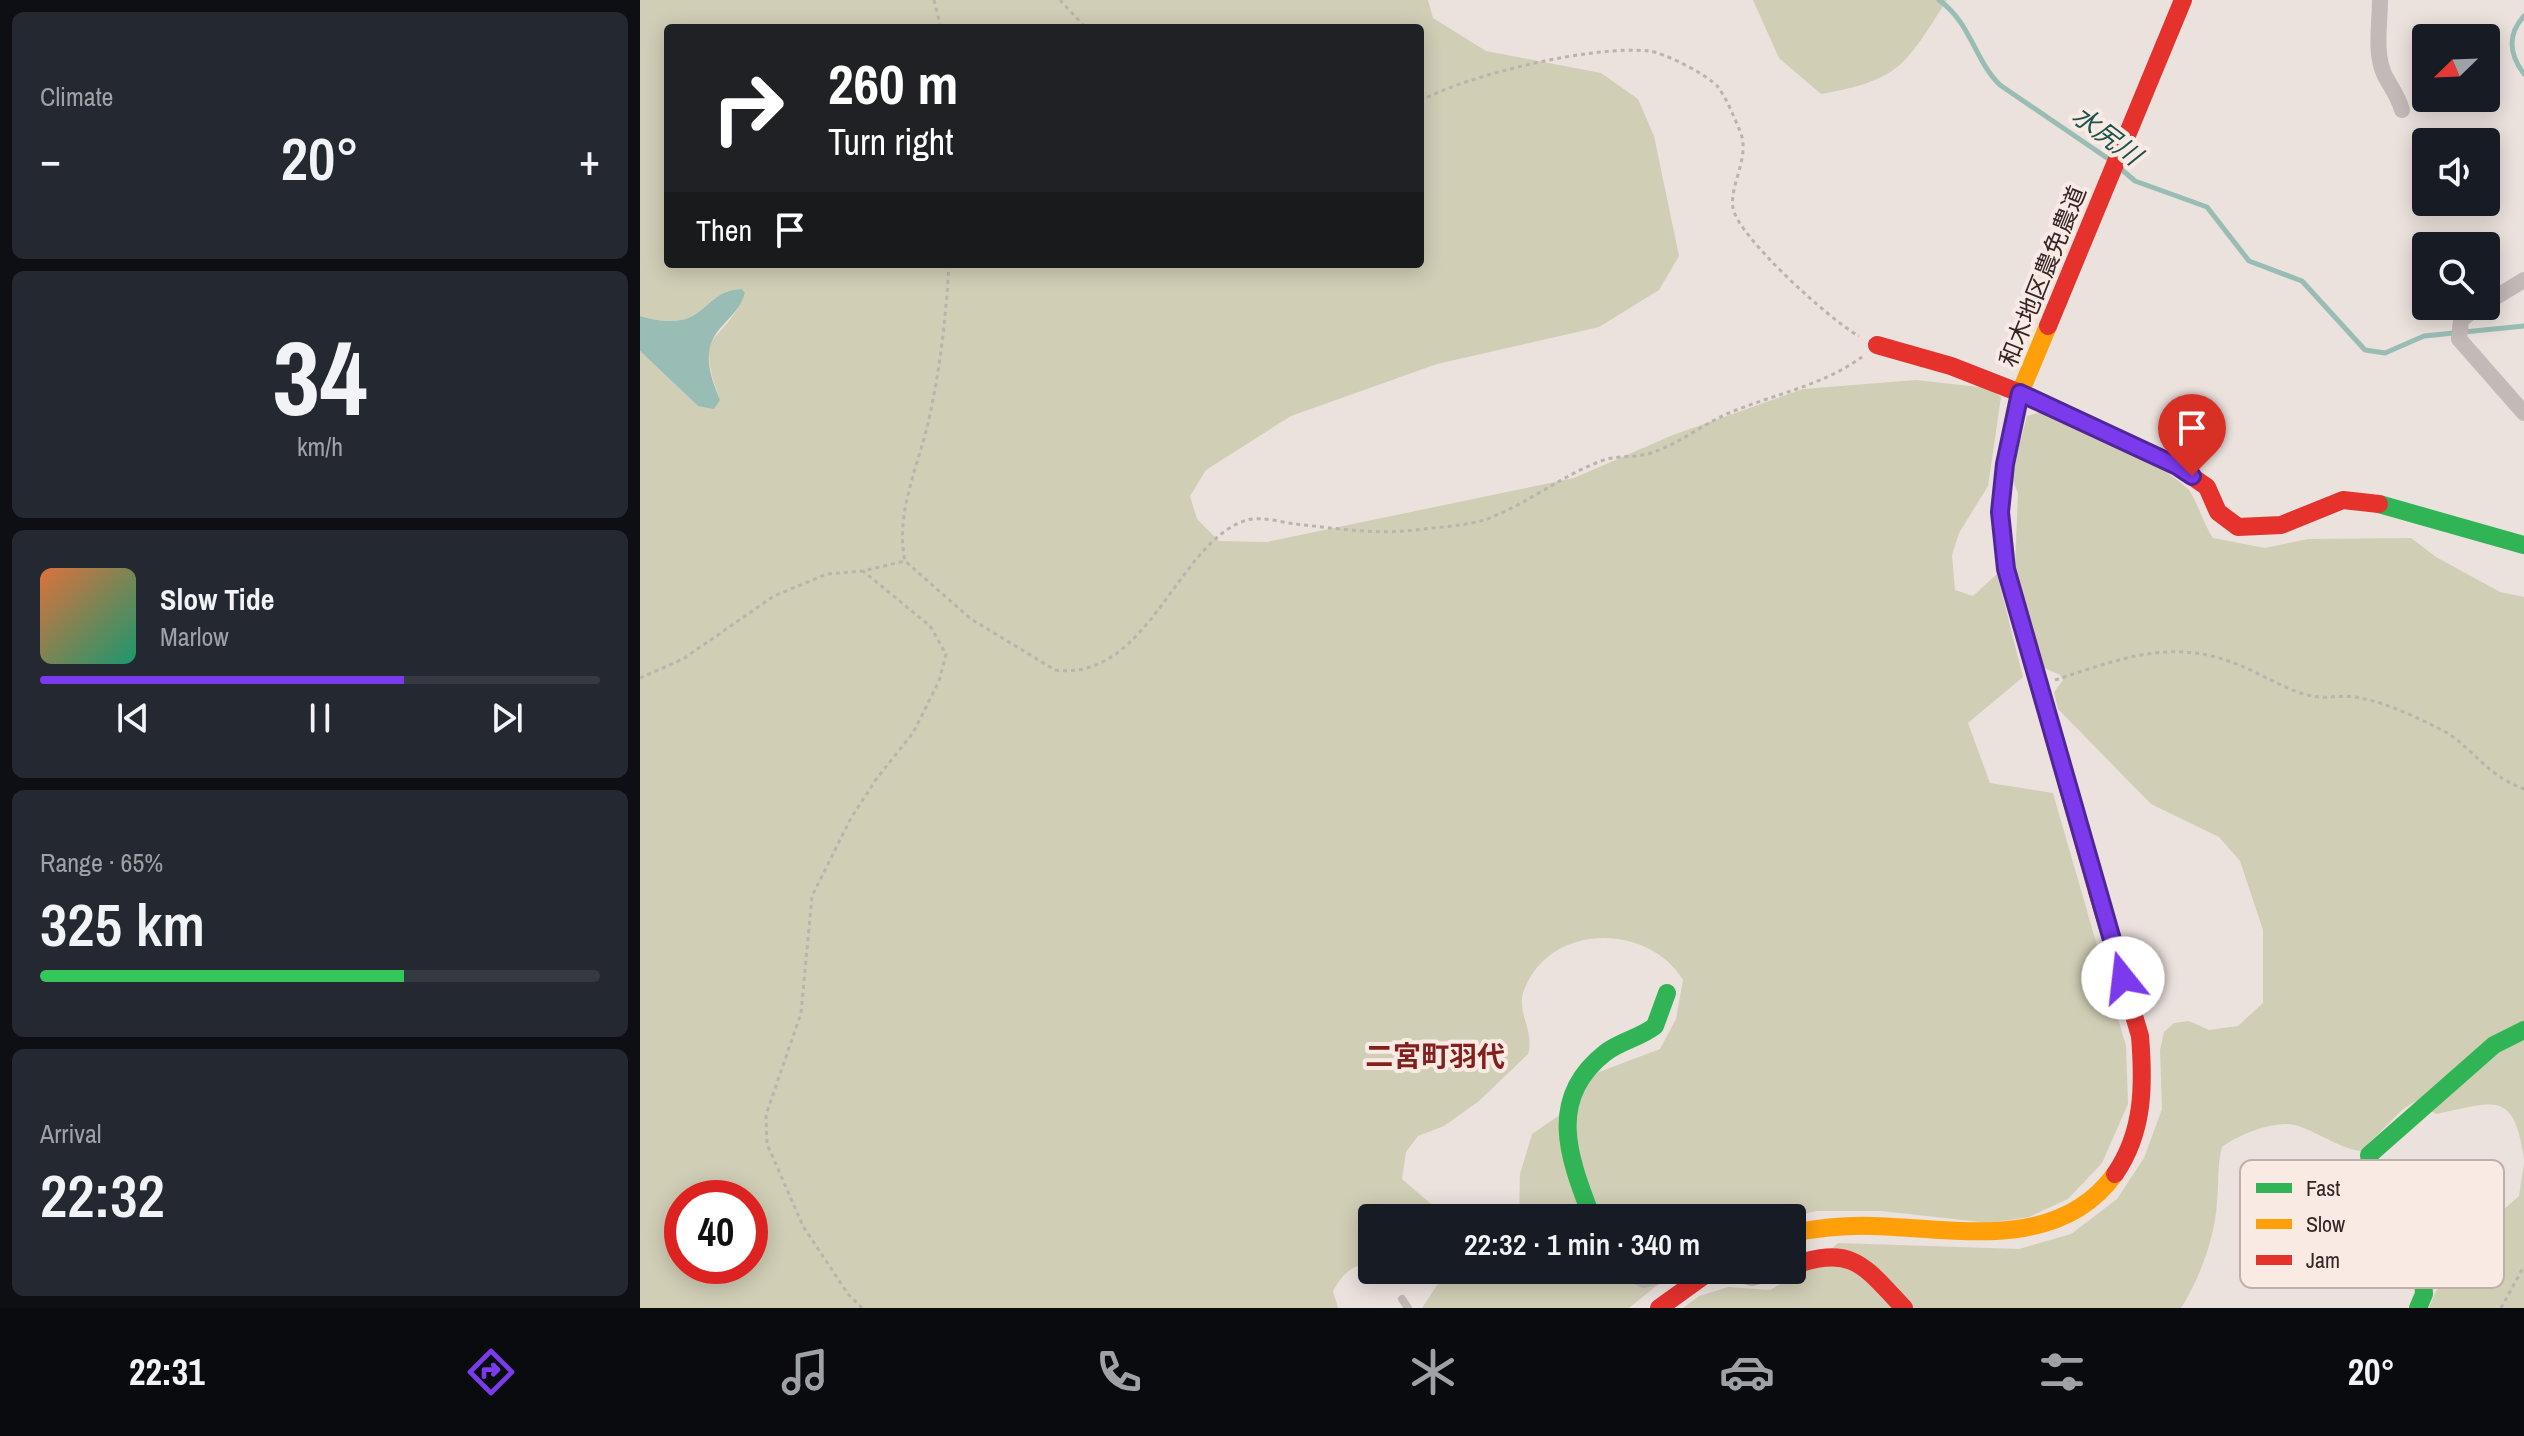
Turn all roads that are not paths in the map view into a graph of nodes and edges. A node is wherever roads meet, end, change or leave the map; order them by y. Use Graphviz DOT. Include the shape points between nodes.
graph roads {
  1 [pos="2183,0"];
  2 [pos="2380,0"];
  3 [pos="2402,110"];
  4 [pos="2524,280"];
  5 [pos="2500,295"];
  6 [pos="2461,320"];
  7 [pos="1877,345"];
  8 [pos="2020,393"];
  9 [pos="2524,413"];
  10 [pos="2524,545"];
  11 [pos="1667,993"];
  12 [pos="2524,1030"];
  13 [pos="2370,1160"];
  14 [pos="1587,1204"];
  15 [pos="1806,1231"];
  16 [pos="1806,1261"];
  17 [pos="1692,1284"];
  18 [pos="2424,1288"];
  19 [pos="1402,1299"];
  20 [pos="1408,1308"];
  21 [pos="1659,1308"];
  22 [pos="1904,1308"];
  23 [pos="2418,1308"];
  1 -- 8 [label="street, 和木地区農免農道"];
  2 -- 3 [label="street" via="2379,57"];
  4 -- 5 [label="street"];
  6 -- 9 [label="street" via="2460,343"];
  7 -- 8 [label="street"];
  8 -- 10 [label="street" via="2177,466 2207,487 2218,512 2238,527 2281,525 2343,500 2391,505"];
  8 -- 15 [label="street, 和木地区農免農道" via="2000,512 2006,569 2140,1036 2142,1115 2116,1172 2079,1210 2039,1226 1984,1233 1851,1225"];
  11 -- 14 [label="street" via="1654,1031 1611,1048 1589,1069 1564,1120 1566,1145"];
  12 -- 13 [label="street" via="2494,1045 2369,1155"];
  16 -- 22 [label="street" via="1841,1254 1861,1264"];
  17 -- 21 [label="street"];
  18 -- 23 [label="street"];
  19 -- 20 [label="lane"];
}
